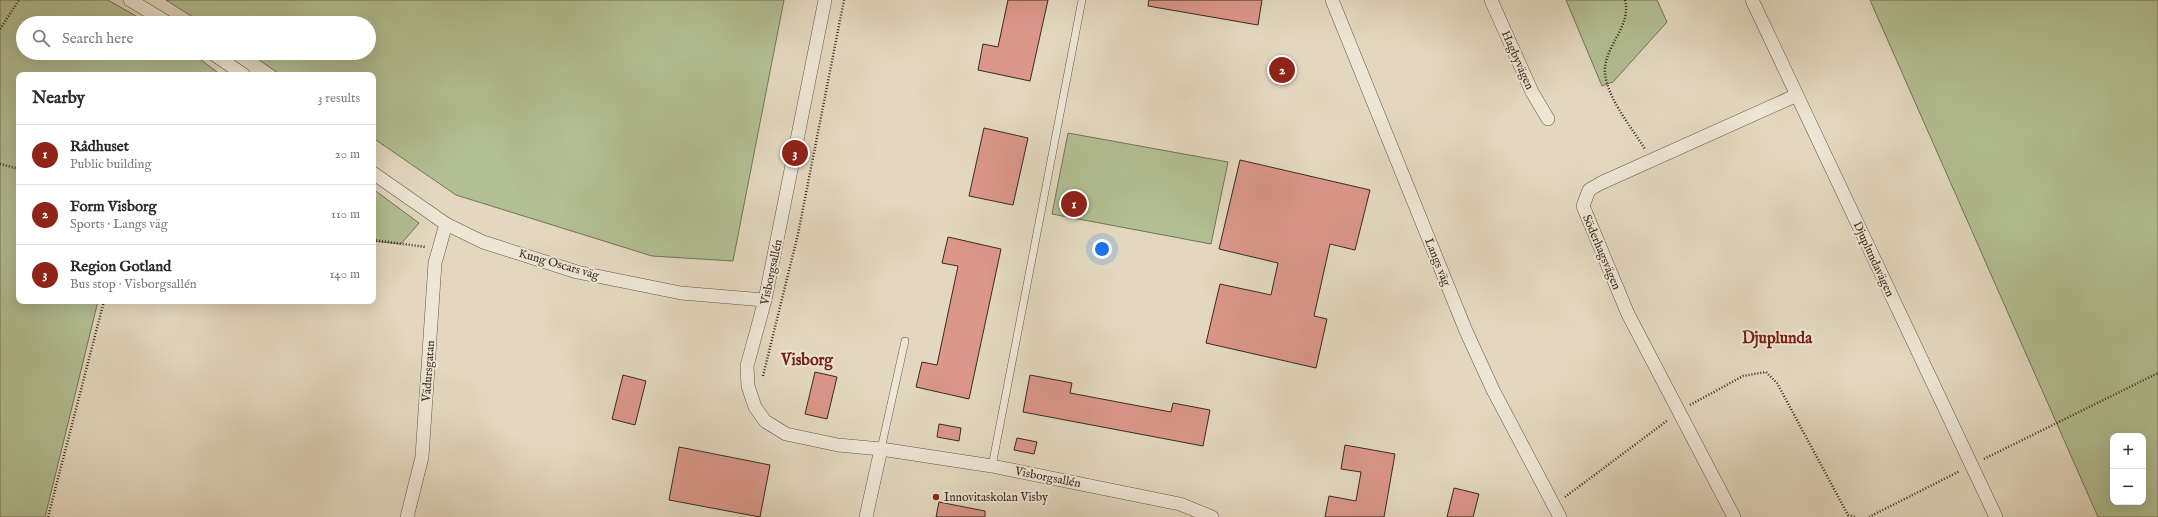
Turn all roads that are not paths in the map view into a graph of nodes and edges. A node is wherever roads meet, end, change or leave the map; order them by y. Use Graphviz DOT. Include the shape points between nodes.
graph roads {
  1 [pos="130,0"];
  2 [pos="825,0"];
  3 [pos="1082,0"];
  4 [pos="1491,0"];
  5 [pos="1752,0"];
  6 [pos="1336,1"];
  7 [pos="156,16"];
  8 [pos="222,60"];
  9 [pos="240,72"];
  10 [pos="1797,96"];
  11 [pos="1548,119"];
  12 [pos="376,175"];
  13 [pos="446,224"];
  14 [pos="765,300"];
  15 [pos="905,341"];
  16 [pos="881,449"];
  17 [pos="992,466"];
  18 [pos="1556,512"];
  19 [pos="407,517"];
  20 [pos="866,517"];
  21 [pos="1212,517"];
  22 [pos="1734,517"];
  23 [pos="1996,517"];
  1 -- 7 [label="street"];
  2 -- 14 [label="street, Visborgsallén"];
  3 -- 17 [label="lane"];
  4 -- 11 [label="street, Hagbyvägen" via="1532,92"];
  5 -- 10 [label="street, Djuplundavägen"];
  6 -- 18 [label="street, Langs väg" via="1466,331 1492,390"];
  8 -- 9 [label="street"];
  10 -- 22 [label="street, Söderhagsvägen" via="1652,159 1589,190 1583,206 1628,314"];
  10 -- 23 [label="street, Djuplundavägen"];
  12 -- 13 [label="street, Kung Oscars väg"];
  13 -- 14 [label="street, Kung Oscars väg" via="483,242 577,272 681,293"];
  13 -- 19 [label="street, Vädursgatan" via="435,263 422,456"];
  14 -- 16 [label="street, Visborgsallén" via="747,366 752,400 765,421 786,434 838,445"];
  15 -- 16 [label="lane"];
  16 -- 17 [label="street, Visborgsallén"];
  16 -- 20 [label="street"];
  17 -- 21 [label="street, Visborgsallén" via="1180,504"];
}
